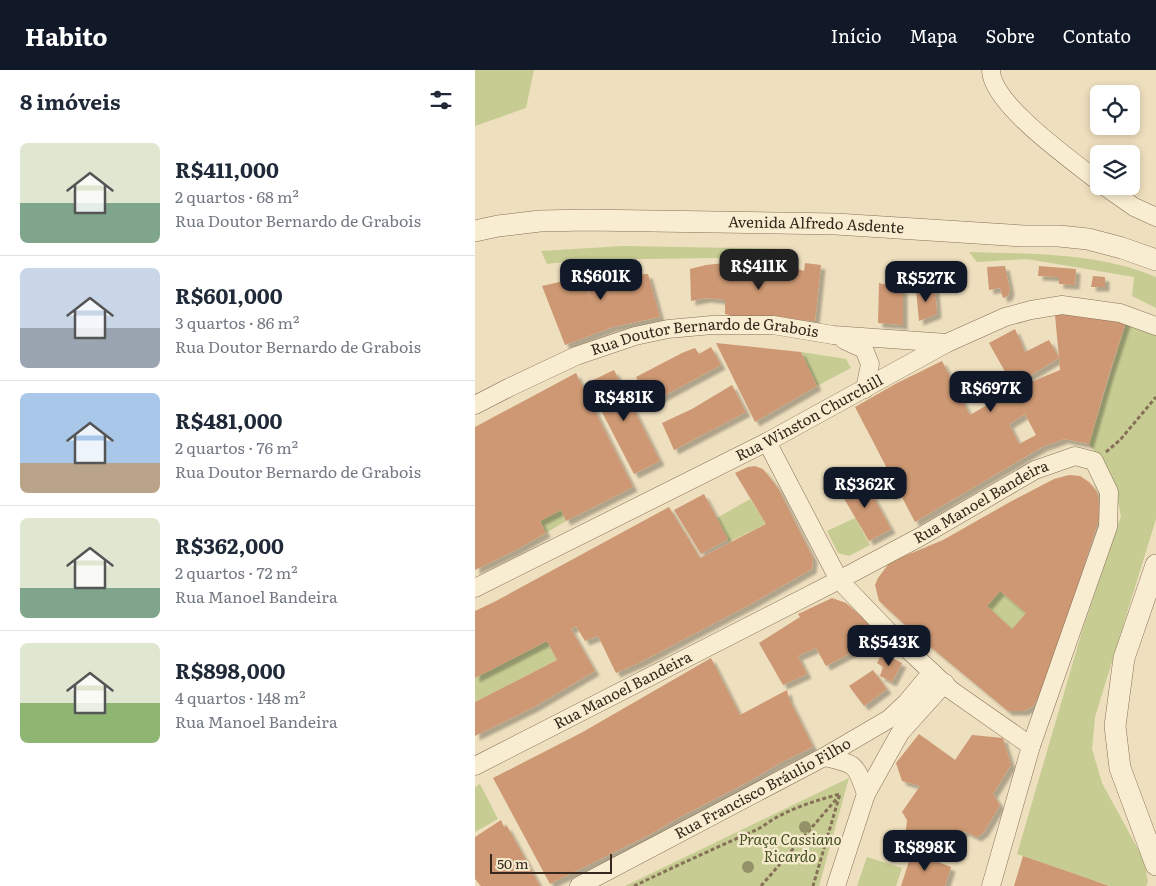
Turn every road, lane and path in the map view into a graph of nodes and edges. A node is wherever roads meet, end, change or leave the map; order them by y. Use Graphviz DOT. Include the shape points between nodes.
graph roads {
  1 [pos="991,70"];
  2 [pos="1090,175"];
  3 [pos="1116,195"];
  4 [pos="1156,217"];
  5 [pos="475,231"];
  6 [pos="1156,260"];
  7 [pos="1156,326"];
  8 [pos="833,335"];
  9 [pos="947,343"];
  10 [pos="865,389"];
  11 [pos="1156,397"];
  12 [pos="475,405"];
  13 [pos="767,442"];
  14 [pos="1094,461"];
  15 [pos="1156,565"];
  16 [pos="839,580"];
  17 [pos="475,588"];
  18 [pos="939,678"];
  19 [pos="1031,746"];
  20 [pos="824,757"];
  21 [pos="475,766"];
  22 [pos="840,794"];
  23 [pos="866,794"];
  24 [pos="1156,866"];
  25 [pos="579,886"];
  26 [pos="633,886"];
  27 [pos="761,886"];
  28 [pos="813,886"];
  29 [pos="836,886"];
  30 [pos="991,886"];
  1 -- 2 [label="street" via="995,84 1009,105"];
  3 -- 4 [label="street"];
  5 -- 6 [label="street, Avenida Alfredo Asdente" via="540,221 587,220 836,224 1087,239"];
  7 -- 9 [label="street, Rua Winston Churchill" via="1120,313 1062,305 1005,317"];
  8 -- 9 [label="street, Rua Doutor Bernardo de Grabois"];
  8 -- 10 [label="street" via="864,349 870,364"];
  8 -- 12 [label="street, Rua Doutor Bernardo de Grabois" via="773,325 668,329 635,336 576,356"];
  9 -- 10 [label="street, Rua Winston Churchill"];
  10 -- 13 [label="street, Rua Winston Churchill"];
  11 -- 14 [label="path" via="1120,440"];
  13 -- 16 [label="street"];
  13 -- 17 [label="street, Rua Winston Churchill"];
  14 -- 16 [label="street, Rua Manoel Bandeira" via="1075,456 1035,470"];
  14 -- 19 [label="street" via="1109,492 1108,527"];
  15 -- 24 [label="street" via="1124,658 1115,726 1120,768"];
  16 -- 18 [label="street"];
  16 -- 21 [label="street, Rua Manoel Bandeira"];
  18 -- 19 [label="street" via="951,690"];
  18 -- 20 [label="street, Rua Francisco Bráulio Filho" via="889,719"];
  18 -- 23 [label="street" via="900,733"];
  19 -- 30 [label="street"];
  20 -- 23 [label="street" via="855,766"];
  20 -- 25 [label="street, Rua Francisco Bráulio Filho"];
  22 -- 26 [label="path" via="809,802"];
  22 -- 27 [label="path"];
  22 -- 28 [label="path"];
  23 -- 29 [label="street"];
}
